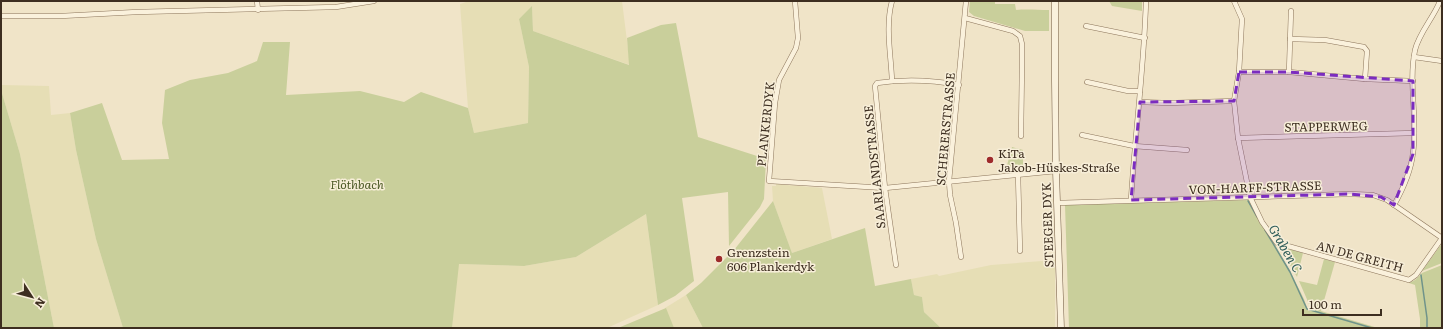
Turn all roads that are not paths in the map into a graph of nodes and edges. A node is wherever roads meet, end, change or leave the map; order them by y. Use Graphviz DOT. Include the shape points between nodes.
graph roads {
  1 [pos="257,1"];
  2 [pos="374,1"];
  3 [pos="795,1"];
  4 [pos="892,1"];
  5 [pos="966,1"];
  6 [pos="1055,1"];
  7 [pos="1146,1"];
  8 [pos="1234,1"];
  9 [pos="1440,1"];
  10 [pos="258,10"];
  11 [pos="1291,11"];
  12 [pos="1,16"];
  13 [pos="965,18"];
  14 [pos="1086,26"];
  15 [pos="1145,38"];
  16 [pos="1290,39"];
  17 [pos="1414,57"];
  18 [pos="1442,61"];
  19 [pos="1239,72"];
  20 [pos="1289,72"];
  21 [pos="1365,79"];
  22 [pos="892,81"];
  23 [pos="1413,81"];
  24 [pos="1087,82"];
  25 [pos="959,85"];
  26 [pos="1140,91"];
  27 [pos="1234,101"];
  28 [pos="1140,102"];
  29 [pos="1414,133"];
  30 [pos="1082,135"];
  31 [pos="1021,136"];
  32 [pos="1238,138"];
  33 [pos="1134,146"];
  34 [pos="1187,150"];
  35 [pos="1056,171"];
  36 [pos="1018,174"];
  37 [pos="949,181"];
  38 [pos="885,188"];
  39 [pos="1250,197"];
  40 [pos="1131,200"];
  41 [pos="1057,203"];
  42 [pos="1394,205"];
  43 [pos="1442,238"];
  44 [pos="1020,251"];
  45 [pos="960,257"];
  46 [pos="896,265"];
  47 [pos="1061,328"];
  1 -- 10 [label="street"];
  2 -- 10 [label="street" via="336,7"];
  3 -- 38 [label="street, PLANKERDYK" via="798,38 796,48 779,80 769,181"];
  4 -- 22 [label="street" via="888,18"];
  5 -- 13 [label="street, SCHERERSTRASSE"];
  6 -- 35 [label="street, STEEGER DYK"];
  7 -- 15 [label="street"];
  8 -- 19 [label="street" via="1242,19"];
  9 -- 17 [label="street" via="1416,47"];
  10 -- 12 [label="street"];
  11 -- 16 [label="street"];
  13 -- 25 [label="street, SCHERERSTRASSE"];
  13 -- 31 [label="street" via="1013,31 1020,36"];
  14 -- 15 [label="street"];
  15 -- 26 [label="street"];
  16 -- 20 [label="street"];
  16 -- 21 [label="street" via="1325,40 1364,47 1367,51"];
  17 -- 18 [label="street"];
  17 -- 23 [label="street"];
  19 -- 20 [label="street"];
  19 -- 27 [label="street"];
  20 -- 21 [label="street"];
  21 -- 23 [label="street"];
  22 -- 25 [label="street, SAARLANDSTRASSE"];
  22 -- 38 [label="street, SAARLANDSTRASSE" via="877,83 875,86"];
  23 -- 29 [label="street"];
  24 -- 26 [label="street" via="1128,91"];
  25 -- 37 [label="street, SCHERERSTRASSE"];
  26 -- 28 [label="street"];
  27 -- 28 [label="street"];
  27 -- 32 [label="street"];
  28 -- 33 [label="street"];
  29 -- 32 [label="street, STAPPERWEG"];
  29 -- 42 [label="street" via="1413,154 1403,188"];
  30 -- 33 [label="street"];
  32 -- 39 [label="street"];
  33 -- 34 [label="street"];
  33 -- 40 [label="street"];
  35 -- 36 [label="street"];
  35 -- 41 [label="street, STEEGER DYK"];
  36 -- 37 [label="street"];
  36 -- 44 [label="street"];
  37 -- 38 [label="street"];
  37 -- 45 [label="street, SCHERERSTRASSE"];
  38 -- 46 [label="street, SAARLANDSTRASSE"];
  39 -- 40 [label="street, VON-HARFF-STRASSE"];
  39 -- 42 [label="street, VON-HARFF-STRASSE" via="1373,195"];
  39 -- 43 [label="street, AN DE GREITH" via="1262,222 1277,244 1409,280 1416,275"];
  40 -- 41 [label="street, VON-HARFF-STRASSE"];
  41 -- 47 [label="street, STEEGER DYK"];
  42 -- 43 [label="street, VON-HARFF-STRASSE"];
}
